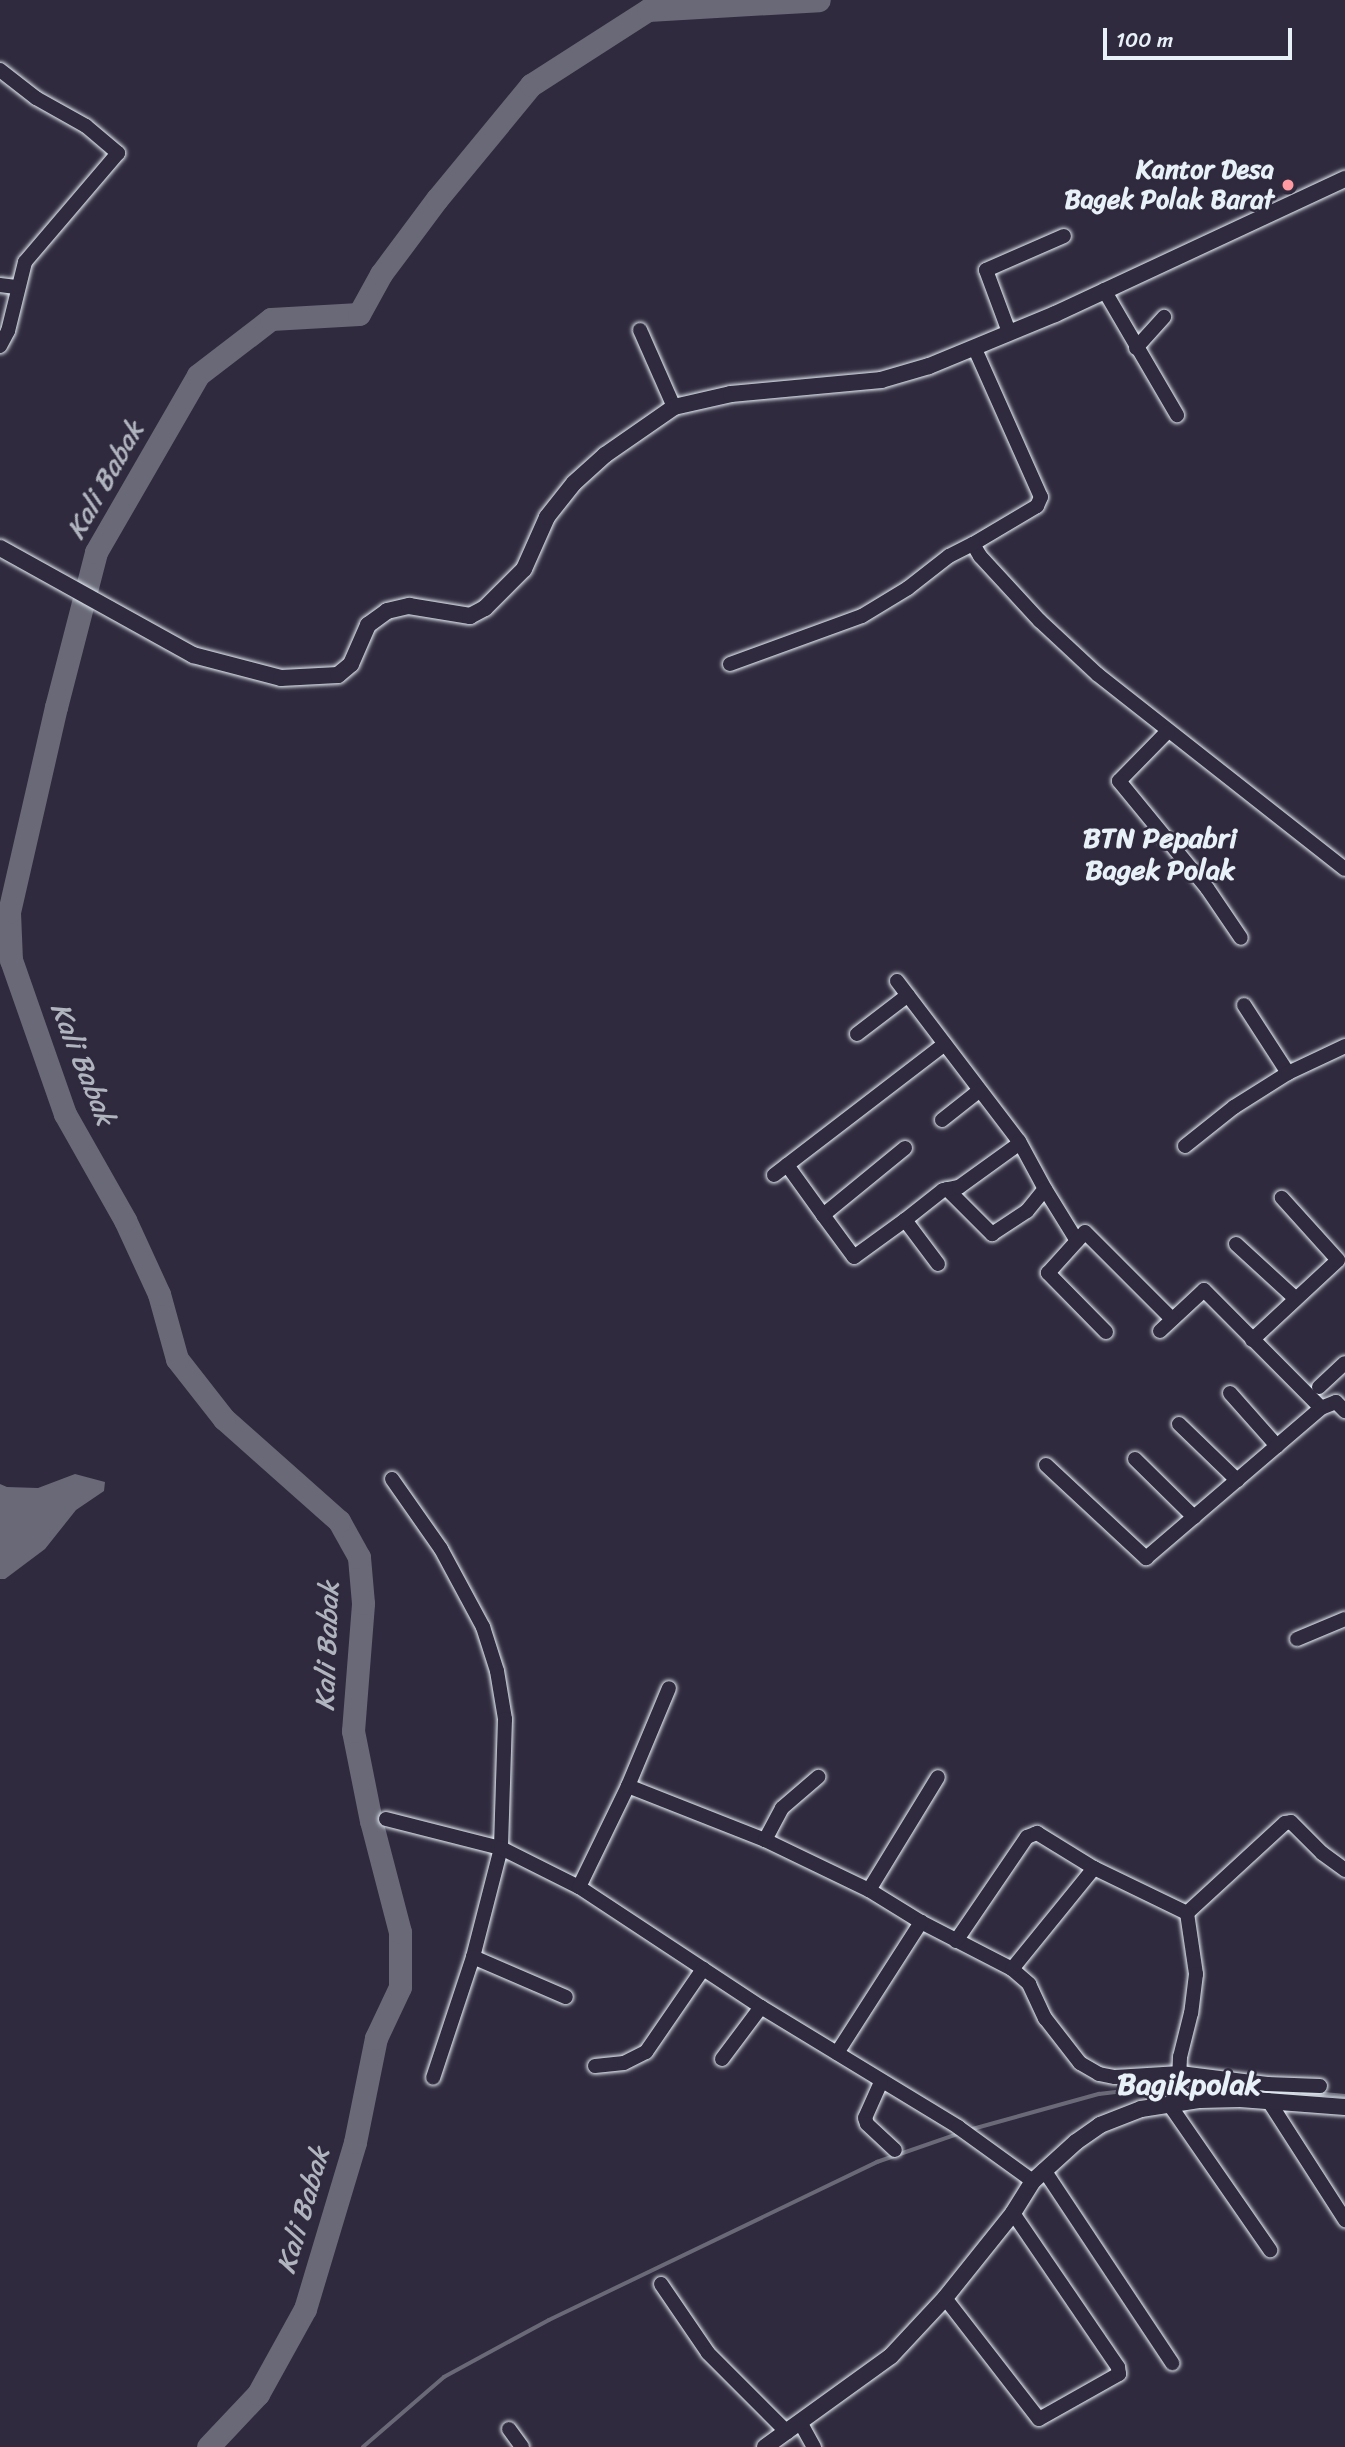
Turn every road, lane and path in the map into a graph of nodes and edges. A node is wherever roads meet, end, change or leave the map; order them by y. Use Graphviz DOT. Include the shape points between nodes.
graph roads {
  1 [pos="0,70"];
  2 [pos="1345,179"];
  3 [pos="1063,236"];
  4 [pos="0,285"];
  5 [pos="16,287"];
  6 [pos="1104,289"];
  7 [pos="1164,317"];
  8 [pos="640,330"];
  9 [pos="1009,332"];
  10 [pos="0,346"];
  11 [pos="1136,348"];
  12 [pos="975,349"];
  13 [pos="674,407"];
  14 [pos="1177,415"];
  15 [pos="972,544"];
  16 [pos="0,548"];
  17 [pos="730,664"];
  18 [pos="1168,732"];
  19 [pos="1345,869"];
  20 [pos="1241,938"];
  21 [pos="897,981"];
  22 [pos="908,995"];
  23 [pos="1244,1005"];
  24 [pos="857,1034"];
  25 [pos="945,1044"];
  26 [pos="1345,1046"];
  27 [pos="1288,1073"];
  28 [pos="981,1090"];
  29 [pos="942,1120"];
  30 [pos="1020,1143"];
  31 [pos="1185,1146"];
  32 [pos="905,1148"];
  33 [pos="787,1165"];
  34 [pos="774,1175"];
  35 [pos="947,1189"];
  36 [pos="1045,1189"];
  37 [pos="1282,1198"];
  38 [pos="822,1215"];
  39 [pos="905,1220"];
  40 [pos="1077,1241"];
  41 [pos="1236,1244"];
  42 [pos="938,1264"];
  43 [pos="1296,1299"];
  44 [pos="1172,1320"];
  45 [pos="1160,1331"];
  46 [pos="1106,1332"];
  47 [pos="1252,1340"];
  48 [pos="1345,1363"];
  49 [pos="1319,1387"];
  50 [pos="1230,1393"];
  51 [pos="1321,1408"];
  52 [pos="1345,1410"];
  53 [pos="1179,1424"];
  54 [pos="1277,1446"];
  55 [pos="1135,1459"];
  56 [pos="1046,1465"];
  57 [pos="392,1479"];
  58 [pos="1237,1480"];
  59 [pos="1194,1517"];
  60 [pos="1344,1622"];
  61 [pos="1297,1639"];
  62 [pos="669,1688"];
  63 [pos="818,1777"];
  64 [pos="938,1777"];
  65 [pos="628,1786"];
  66 [pos="386,1819"];
  67 [pos="765,1840"];
  68 [pos="501,1848"];
  69 [pos="1094,1868"];
  70 [pos="1345,1870"];
  71 [pos="579,1887"];
  72 [pos="869,1890"];
  73 [pos="1187,1913"];
  74 [pos="921,1922"];
  75 [pos="956,1941"];
  76 [pos="473,1957"];
  77 [pos="703,1969"];
  78 [pos="1012,1969"];
  79 [pos="566,1997"];
  80 [pos="761,2007"];
  81 [pos="837,2053"];
  82 [pos="722,2059"];
  83 [pos="595,2066"];
  84 [pos="433,2078"];
  85 [pos="881,2082"];
  86 [pos="1320,2086"];
  87 [pos="1177,2089"];
  88 [pos="1268,2100"];
  89 [pos="1345,2107"];
  90 [pos="895,2150"];
  91 [pos="1039,2176"];
  92 [pos="1013,2213"];
  93 [pos="1345,2220"];
  94 [pos="1270,2250"];
  95 [pos="661,2284"];
  96 [pos="945,2298"];
  97 [pos="1172,2363"];
  98 [pos="793,2427"];
  99 [pos="509,2429"];
  100 [pos="522,2447"];
  101 [pos="765,2447"];
  102 [pos="814,2447"];
  1 -- 5 [label="street" via="36,98 86,126 118,153 35,247"];
  2 -- 6 [label="street"];
  3 -- 9 [label="street" via="986,270"];
  4 -- 5 [label="street"];
  5 -- 10 [label="street"];
  6 -- 9 [label="street"];
  6 -- 11 [label="street"];
  7 -- 11 [label="street"];
  8 -- 13 [label="street"];
  9 -- 12 [label="street"];
  11 -- 14 [label="street"];
  12 -- 13 [label="street" via="881,380 731,394"];
  12 -- 15 [label="street" via="1041,497 1037,506"];
  13 -- 16 [label="street" via="573,483 547,517 524,569 492,603 470,616 409,606 377,615 362,635 351,664 338,675 281,678 233,668 171,646"];
  15 -- 17 [label="street" via="862,616"];
  15 -- 18 [label="street" via="1040,621"];
  18 -- 19 [label="street"];
  18 -- 20 [label="street" via="1119,781 1207,888"];
  21 -- 22 [label="street"];
  22 -- 24 [label="street"];
  22 -- 25 [label="street"];
  23 -- 27 [label="street"];
  25 -- 28 [label="street"];
  25 -- 33 [label="street"];
  26 -- 27 [label="street"];
  27 -- 31 [label="street"];
  28 -- 29 [label="street"];
  28 -- 30 [label="street"];
  30 -- 35 [label="street" via="959,1187"];
  30 -- 36 [label="street"];
  32 -- 38 [label="street"];
  33 -- 34 [label="street"];
  33 -- 38 [label="street"];
  35 -- 36 [label="street" via="992,1234 1027,1210"];
  35 -- 39 [label="street"];
  36 -- 40 [label="street"];
  37 -- 43 [label="street" via="1338,1260"];
  38 -- 39 [label="street" via="854,1257"];
  39 -- 42 [label="street"];
  40 -- 44 [label="street" via="1085,1232"];
  40 -- 46 [label="street" via="1048,1273"];
  41 -- 43 [label="street"];
  43 -- 47 [label="street"];
  44 -- 45 [label="street"];
  44 -- 47 [label="street" via="1204,1290"];
  47 -- 51 [label="street"];
  48 -- 49 [label="street"];
  50 -- 54 [label="street"];
  51 -- 52 [label="street" via="1336,1402"];
  51 -- 54 [label="street"];
  53 -- 58 [label="street"];
  54 -- 58 [label="street"];
  55 -- 59 [label="street"];
  56 -- 59 [label="street" via="1146,1559"];
  57 -- 68 [label="street" via="441,1549 490,1644 505,1719"];
  58 -- 59 [label="street"];
  60 -- 61 [label="street"];
  62 -- 65 [label="street"];
  63 -- 67 [label="street" via="782,1808"];
  64 -- 72 [label="street"];
  65 -- 67 [label="street"];
  65 -- 71 [label="street"];
  66 -- 68 [label="street"];
  67 -- 72 [label="street"];
  68 -- 71 [label="street"];
  68 -- 76 [label="street"];
  69 -- 73 [label="street"];
  69 -- 75 [label="street" via="1044,1835 1031,1835"];
  69 -- 78 [label="street"];
  70 -- 73 [label="street" via="1291,1822 1285,1823"];
  71 -- 77 [label="street"];
  72 -- 74 [label="street"];
  73 -- 87 [label="street" via="1196,1974"];
  74 -- 75 [label="street"];
  74 -- 81 [label="street"];
  75 -- 78 [label="street"];
  76 -- 79 [label="street"];
  76 -- 84 [label="street"];
  77 -- 80 [label="street"];
  77 -- 83 [label="street" via="646,2052 624,2063"];
  78 -- 87 [label="street" via="1029,1984 1045,2018 1080,2063 1091,2071"];
  80 -- 81 [label="street"];
  80 -- 82 [label="street"];
  81 -- 85 [label="street"];
  85 -- 90 [label="street" via="865,2118"];
  85 -- 91 [label="street"];
  86 -- 87 [label="street"];
  87 -- 88 [label="street"];
  87 -- 91 [label="street" via="1100,2125"];
  87 -- 94 [label="street"];
  88 -- 89 [label="street"];
  88 -- 93 [label="street"];
  91 -- 92 [label="street"];
  91 -- 97 [label="street"];
  92 -- 96 [label="street"];
  92 -- 96 [label="street" via="1119,2374 1039,2419"];
  95 -- 98 [label="street" via="708,2353"];
  96 -- 98 [label="street" via="891,2356"];
  98 -- 101 [label="street"];
  98 -- 102 [label="street"];
  99 -- 100 [label="street"];
}
